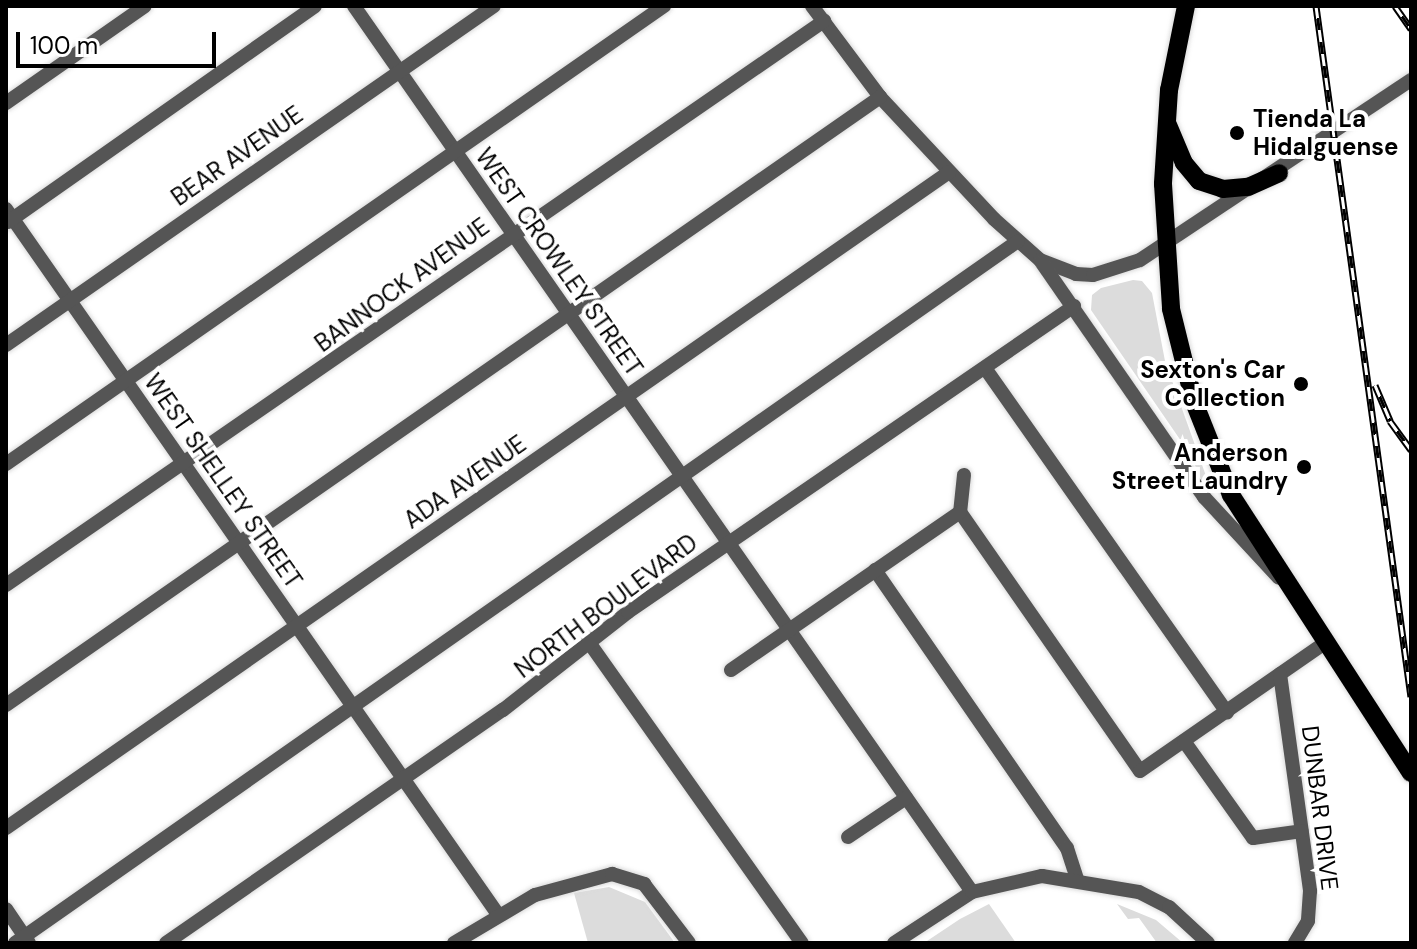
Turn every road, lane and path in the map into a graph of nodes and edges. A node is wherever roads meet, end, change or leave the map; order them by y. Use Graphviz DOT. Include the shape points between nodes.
graph roads {
  1 [pos="145,6"];
  2 [pos="315,6"];
  3 [pos="354,6"];
  4 [pos="494,6"];
  5 [pos="664,6"];
  6 [pos="812,6"];
  7 [pos="1186,6"];
  8 [pos="824,21"];
  9 [pos="399,70"];
  10 [pos="1411,80"];
  11 [pos="880,97"];
  12 [pos="6,103"];
  13 [pos="1166,122"];
  14 [pos="455,151"];
  15 [pos="949,172"];
  16 [pos="1279,173"];
  17 [pos="8,217"];
  18 [pos="512,233"];
  19 [pos="1018,241"];
  20 [pos="1167,242"];
  21 [pos="1040,260"];
  22 [pos="69,300"];
  23 [pos="1074,306"];
  24 [pos="569,314"];
  25 [pos="6,345"];
  26 [pos="985,368"];
  27 [pos="126,381"];
  28 [pos="627,397"];
  29 [pos="184,463"];
  30 [pos="6,464"];
  31 [pos="964,475"];
  32 [pos="681,476"];
  33 [pos="960,512"];
  34 [pos="240,543"];
  35 [pos="728,543"];
  36 [pos="875,570"];
  37 [pos="6,585"];
  38 [pos="1290,590"];
  39 [pos="297,625"];
  40 [pos="789,630"];
  41 [pos="588,641"];
  42 [pos="1326,642"];
  43 [pos="731,670"];
  44 [pos="1280,674"];
  45 [pos="6,705"];
  46 [pos="353,705"];
  47 [pos="1227,712"];
  48 [pos="1184,741"];
  49 [pos="1411,773"];
  50 [pos="404,778"];
  51 [pos="906,798"];
  52 [pos="6,828"];
  53 [pos="1302,831"];
  54 [pos="848,837"];
  55 [pos="1077,878"];
  56 [pos="972,892"];
  57 [pos="6,909"];
  58 [pos="497,913"];
  59 [pos="23,940"];
  60 [pos="166,943"];
  61 [pos="454,943"];
  62 [pos="689,943"];
  63 [pos="802,943"];
  64 [pos="894,943"];
  65 [pos="1208,943"];
  66 [pos="1295,943"];
  1 -- 12 [label="street"];
  2 -- 17 [label="street"];
  3 -- 9 [label="street, WEST CROWLEY STREET"];
  4 -- 9 [label="street, BEAR AVENUE"];
  5 -- 14 [label="street"];
  6 -- 8 [label="street"];
  7 -- 13 [label="main road"];
  8 -- 11 [label="street"];
  8 -- 18 [label="street, BANNOCK AVENUE"];
  9 -- 14 [label="street, WEST CROWLEY STREET"];
  9 -- 22 [label="street, BEAR AVENUE"];
  10 -- 16 [label="street"];
  11 -- 15 [label="street"];
  11 -- 24 [label="street"];
  13 -- 16 [label="main road" via="1184,163 1199,181 1223,189 1248,187"];
  13 -- 20 [label="main road"];
  14 -- 18 [label="street, WEST CROWLEY STREET"];
  14 -- 27 [label="street"];
  15 -- 19 [label="street"];
  15 -- 28 [label="street, ADA AVENUE"];
  16 -- 20 [label="street"];
  17 -- 22 [label="street, WEST SHELLEY STREET"];
  18 -- 24 [label="street, WEST CROWLEY STREET"];
  18 -- 29 [label="street, BANNOCK AVENUE"];
  19 -- 21 [label="street"];
  19 -- 32 [label="street"];
  20 -- 21 [label="street" via="1140,260 1093,275 1059,270"];
  20 -- 38 [label="main road" via="1171,309 1194,402 1231,495"];
  21 -- 23 [label="street"];
  22 -- 25 [label="street, BEAR AVENUE"];
  22 -- 27 [label="street, WEST SHELLEY STREET"];
  23 -- 26 [label="street, NORTH BOULEVARD"];
  23 -- 38 [label="street" via="1204,497"];
  24 -- 28 [label="street, WEST CROWLEY STREET"];
  24 -- 34 [label="street"];
  26 -- 35 [label="street, NORTH BOULEVARD"];
  26 -- 47 [label="street"];
  27 -- 29 [label="street, WEST SHELLEY STREET"];
  27 -- 30 [label="street"];
  28 -- 32 [label="street, WEST CROWLEY STREET"];
  28 -- 39 [label="street, ADA AVENUE"];
  29 -- 34 [label="street, WEST SHELLEY STREET"];
  29 -- 37 [label="street, BANNOCK AVENUE"];
  31 -- 33 [label="street"];
  32 -- 35 [label="street, WEST CROWLEY STREET"];
  32 -- 46 [label="street"];
  33 -- 36 [label="street"];
  33 -- 48 [label="street" via="1140,771"];
  34 -- 39 [label="street, WEST SHELLEY STREET"];
  34 -- 45 [label="street"];
  35 -- 40 [label="street, WEST CROWLEY STREET"];
  35 -- 41 [label="street, NORTH BOULEVARD"];
  36 -- 40 [label="street"];
  36 -- 55 [label="street" via="1067,848"];
  38 -- 42 [label="main road"];
  39 -- 46 [label="street, WEST SHELLEY STREET"];
  39 -- 52 [label="street, ADA AVENUE"];
  40 -- 43 [label="street"];
  40 -- 51 [label="street, WEST CROWLEY STREET"];
  41 -- 50 [label="street, NORTH BOULEVARD" via="503,710"];
  41 -- 63 [label="street"];
  42 -- 44 [label="street"];
  42 -- 49 [label="main road"];
  44 -- 47 [label="street"];
  44 -- 53 [label="street, DUNBAR DRIVE"];
  46 -- 50 [label="street, WEST SHELLEY STREET"];
  46 -- 59 [label="street"];
  47 -- 48 [label="street"];
  48 -- 53 [label="street" via="1253,838"];
  50 -- 58 [label="street, WEST SHELLEY STREET"];
  50 -- 60 [label="street, NORTH BOULEVARD"];
  51 -- 54 [label="street"];
  51 -- 56 [label="street, WEST CROWLEY STREET"];
  53 -- 66 [label="street, DUNBAR DRIVE" via="1310,907"];
  55 -- 56 [label="street" via="1031,876"];
  55 -- 65 [label="street" via="1156,899"];
  56 -- 64 [label="street"];
  57 -- 59 [label="street"];
  58 -- 61 [label="street"];
  58 -- 62 [label="street" via="553,887 620,875 644,884"];
}
